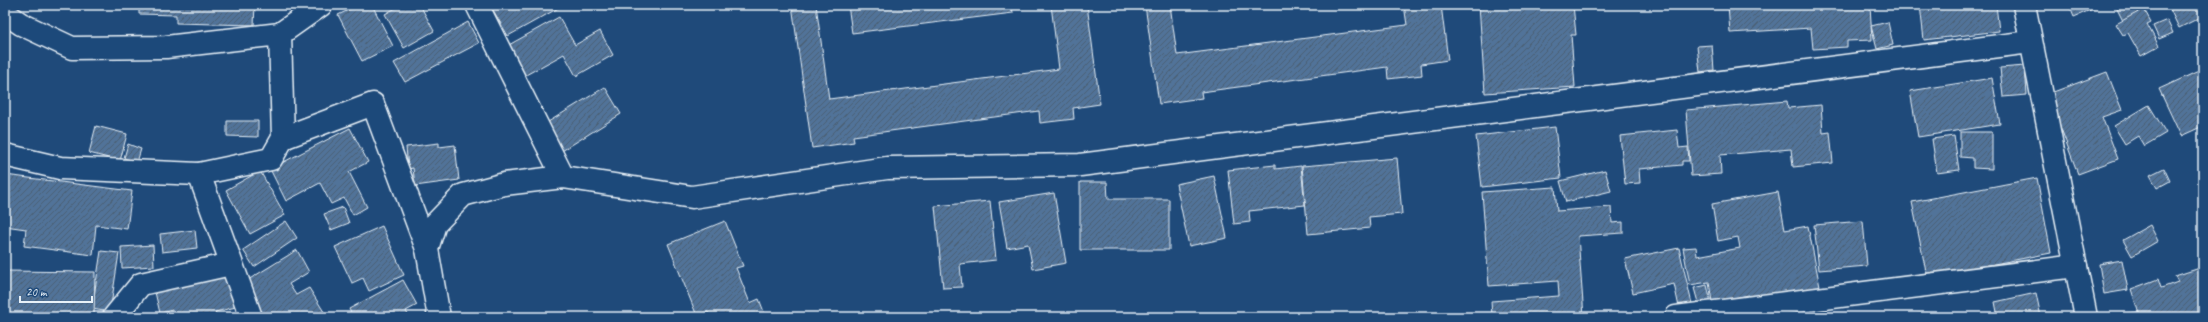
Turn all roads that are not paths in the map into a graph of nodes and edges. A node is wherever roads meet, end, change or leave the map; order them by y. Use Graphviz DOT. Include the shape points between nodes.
graph roads {
  1 [pos="321,5"];
  2 [pos="477,5"];
  3 [pos="2024,5"];
  4 [pos="5,12"];
  5 [pos="280,34"];
  6 [pos="2030,42"];
  7 [pos="283,138"];
  8 [pos="5,155"];
  9 [pos="199,174"];
  10 [pos="563,177"];
  11 [pos="427,249"];
  12 [pos="231,264"];
  13 [pos="2076,266"];
  14 [pos="114,317"];
  15 [pos="252,317"];
  16 [pos="439,317"];
  17 [pos="1676,317"];
  18 [pos="2086,317"];
  1 -- 5 [label="street"];
  2 -- 10 [label="street"];
  3 -- 6 [label="street"];
  4 -- 5 [label="street" via="21,24 72,48 166,47"];
  5 -- 7 [label="street"];
  6 -- 10 [label="street" via="1080,165 887,168 692,197"];
  6 -- 13 [label="street"];
  7 -- 9 [label="street" via="272,159"];
  7 -- 11 [label="street" via="373,104"];
  8 -- 9 [label="street" via="60,168"];
  9 -- 12 [label="street"];
  10 -- 11 [label="street" via="504,184 463,195 435,224"];
  11 -- 16 [label="street"];
  12 -- 14 [label="street" via="141,284"];
  12 -- 15 [label="street"];
  13 -- 17 [label="street"];
  13 -- 18 [label="street"];
}
